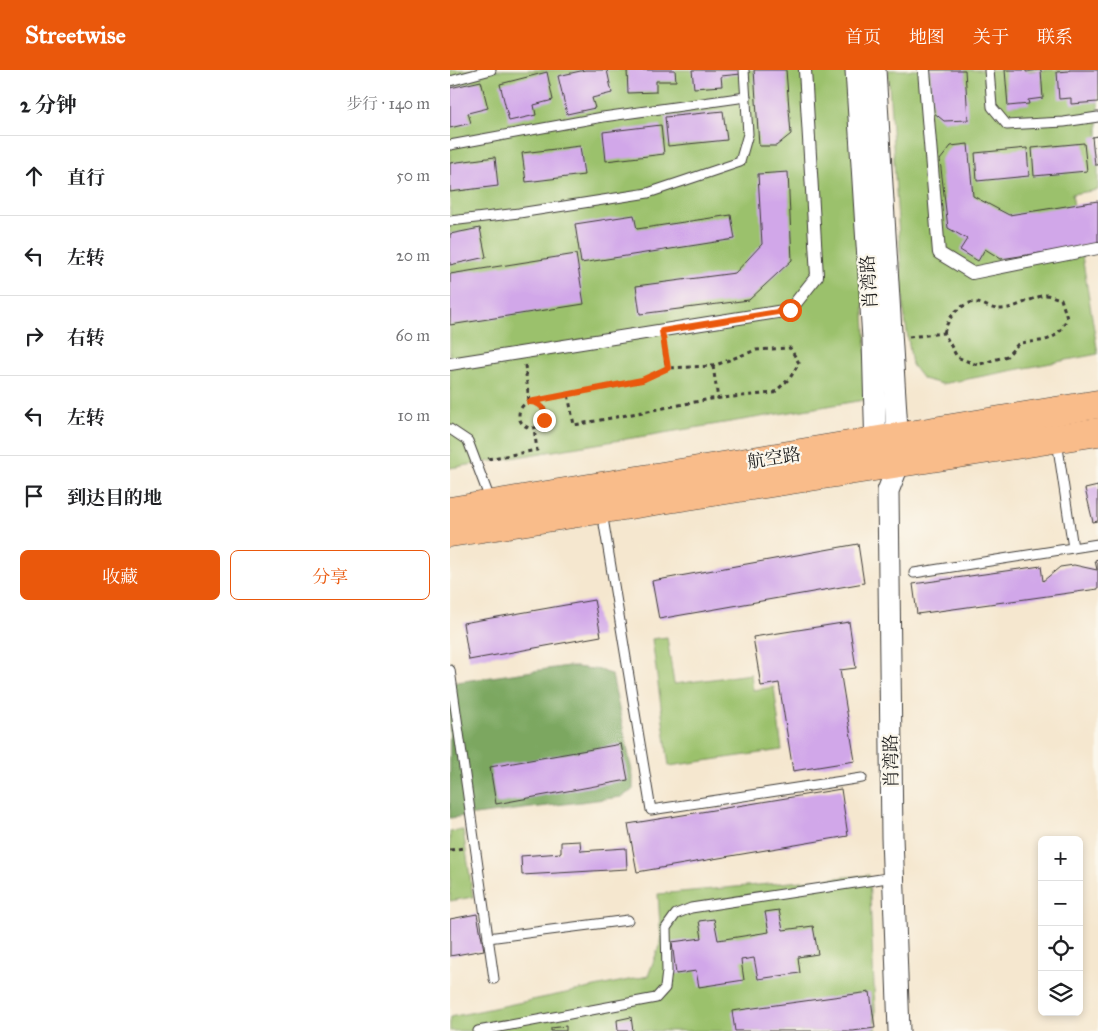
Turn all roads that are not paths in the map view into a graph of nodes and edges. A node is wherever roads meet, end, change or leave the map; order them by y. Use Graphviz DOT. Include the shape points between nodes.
graph roads {
  1 [pos="490,70"];
  2 [pos="744,70"];
  3 [pos="804,70"];
  4 [pos="856,70"];
  5 [pos="875,70"];
  6 [pos="924,70"];
  7 [pos="989,70"];
  8 [pos="450,81"];
  9 [pos="746,97"];
  10 [pos="1098,117"];
  11 [pos="450,145"];
  12 [pos="450,221"];
  13 [pos="1098,248"];
  14 [pos="450,364"];
  15 [pos="1098,404"];
  16 [pos="450,429"];
  17 [pos="1098,432"];
  18 [pos="1056,439"];
  19 [pos="887,452"];
  20 [pos="492,504"];
  21 [pos="601,509"];
  22 [pos="450,511"];
  23 [pos="450,533"];
  24 [pos="1098,544"];
  25 [pos="1073,548"];
  26 [pos="914,573"];
  27 [pos="450,670"];
  28 [pos="862,778"];
  29 [pos="894,877"];
  30 [pos="628,920"];
  31 [pos="488,938"];
  32 [pos="494,979"];
  33 [pos="478,1031"];
  34 [pos="899,1031"];
  1 -- 8 [label="lane"];
  2 -- 9 [label="lane"];
  3 -- 14 [label="street" via="817,276 790,310"];
  4 -- 19 [label="street, 肖湾路" via="873,339"];
  5 -- 19 [label="street, 肖湾路" via="891,340"];
  6 -- 13 [label="street" via="939,253 972,274"];
  7 -- 10 [label="lane" via="992,107 1007,125"];
  9 -- 11 [label="lane"];
  9 -- 12 [label="lane" via="748,134 740,162 648,193"];
  15 -- 19 [label="main road, 航空路"];
  16 -- 20 [label="lane" via="468,440"];
  17 -- 18 [label="main road, 航空路"];
  18 -- 19 [label="main road, 航空路"];
  18 -- 25 [label="lane"];
  19 -- 20 [label="main road, 航空路"];
  19 -- 21 [label="main road, 航空路"];
  19 -- 29 [label="street, 肖湾路"];
  20 -- 22 [label="main road, 航空路"];
  21 -- 23 [label="main road, 航空路"];
  21 -- 28 [label="lane" via="651,810"];
  24 -- 25 [label="lane"];
  25 -- 26 [label="lane"];
  27 -- 31 [label="lane"];
  29 -- 33 [label="lane" via="691,908 676,914 666,928 665,988 656,998"];
  29 -- 34 [label="street, 肖湾路"];
  30 -- 31 [label="lane"];
  31 -- 32 [label="lane"];
}
